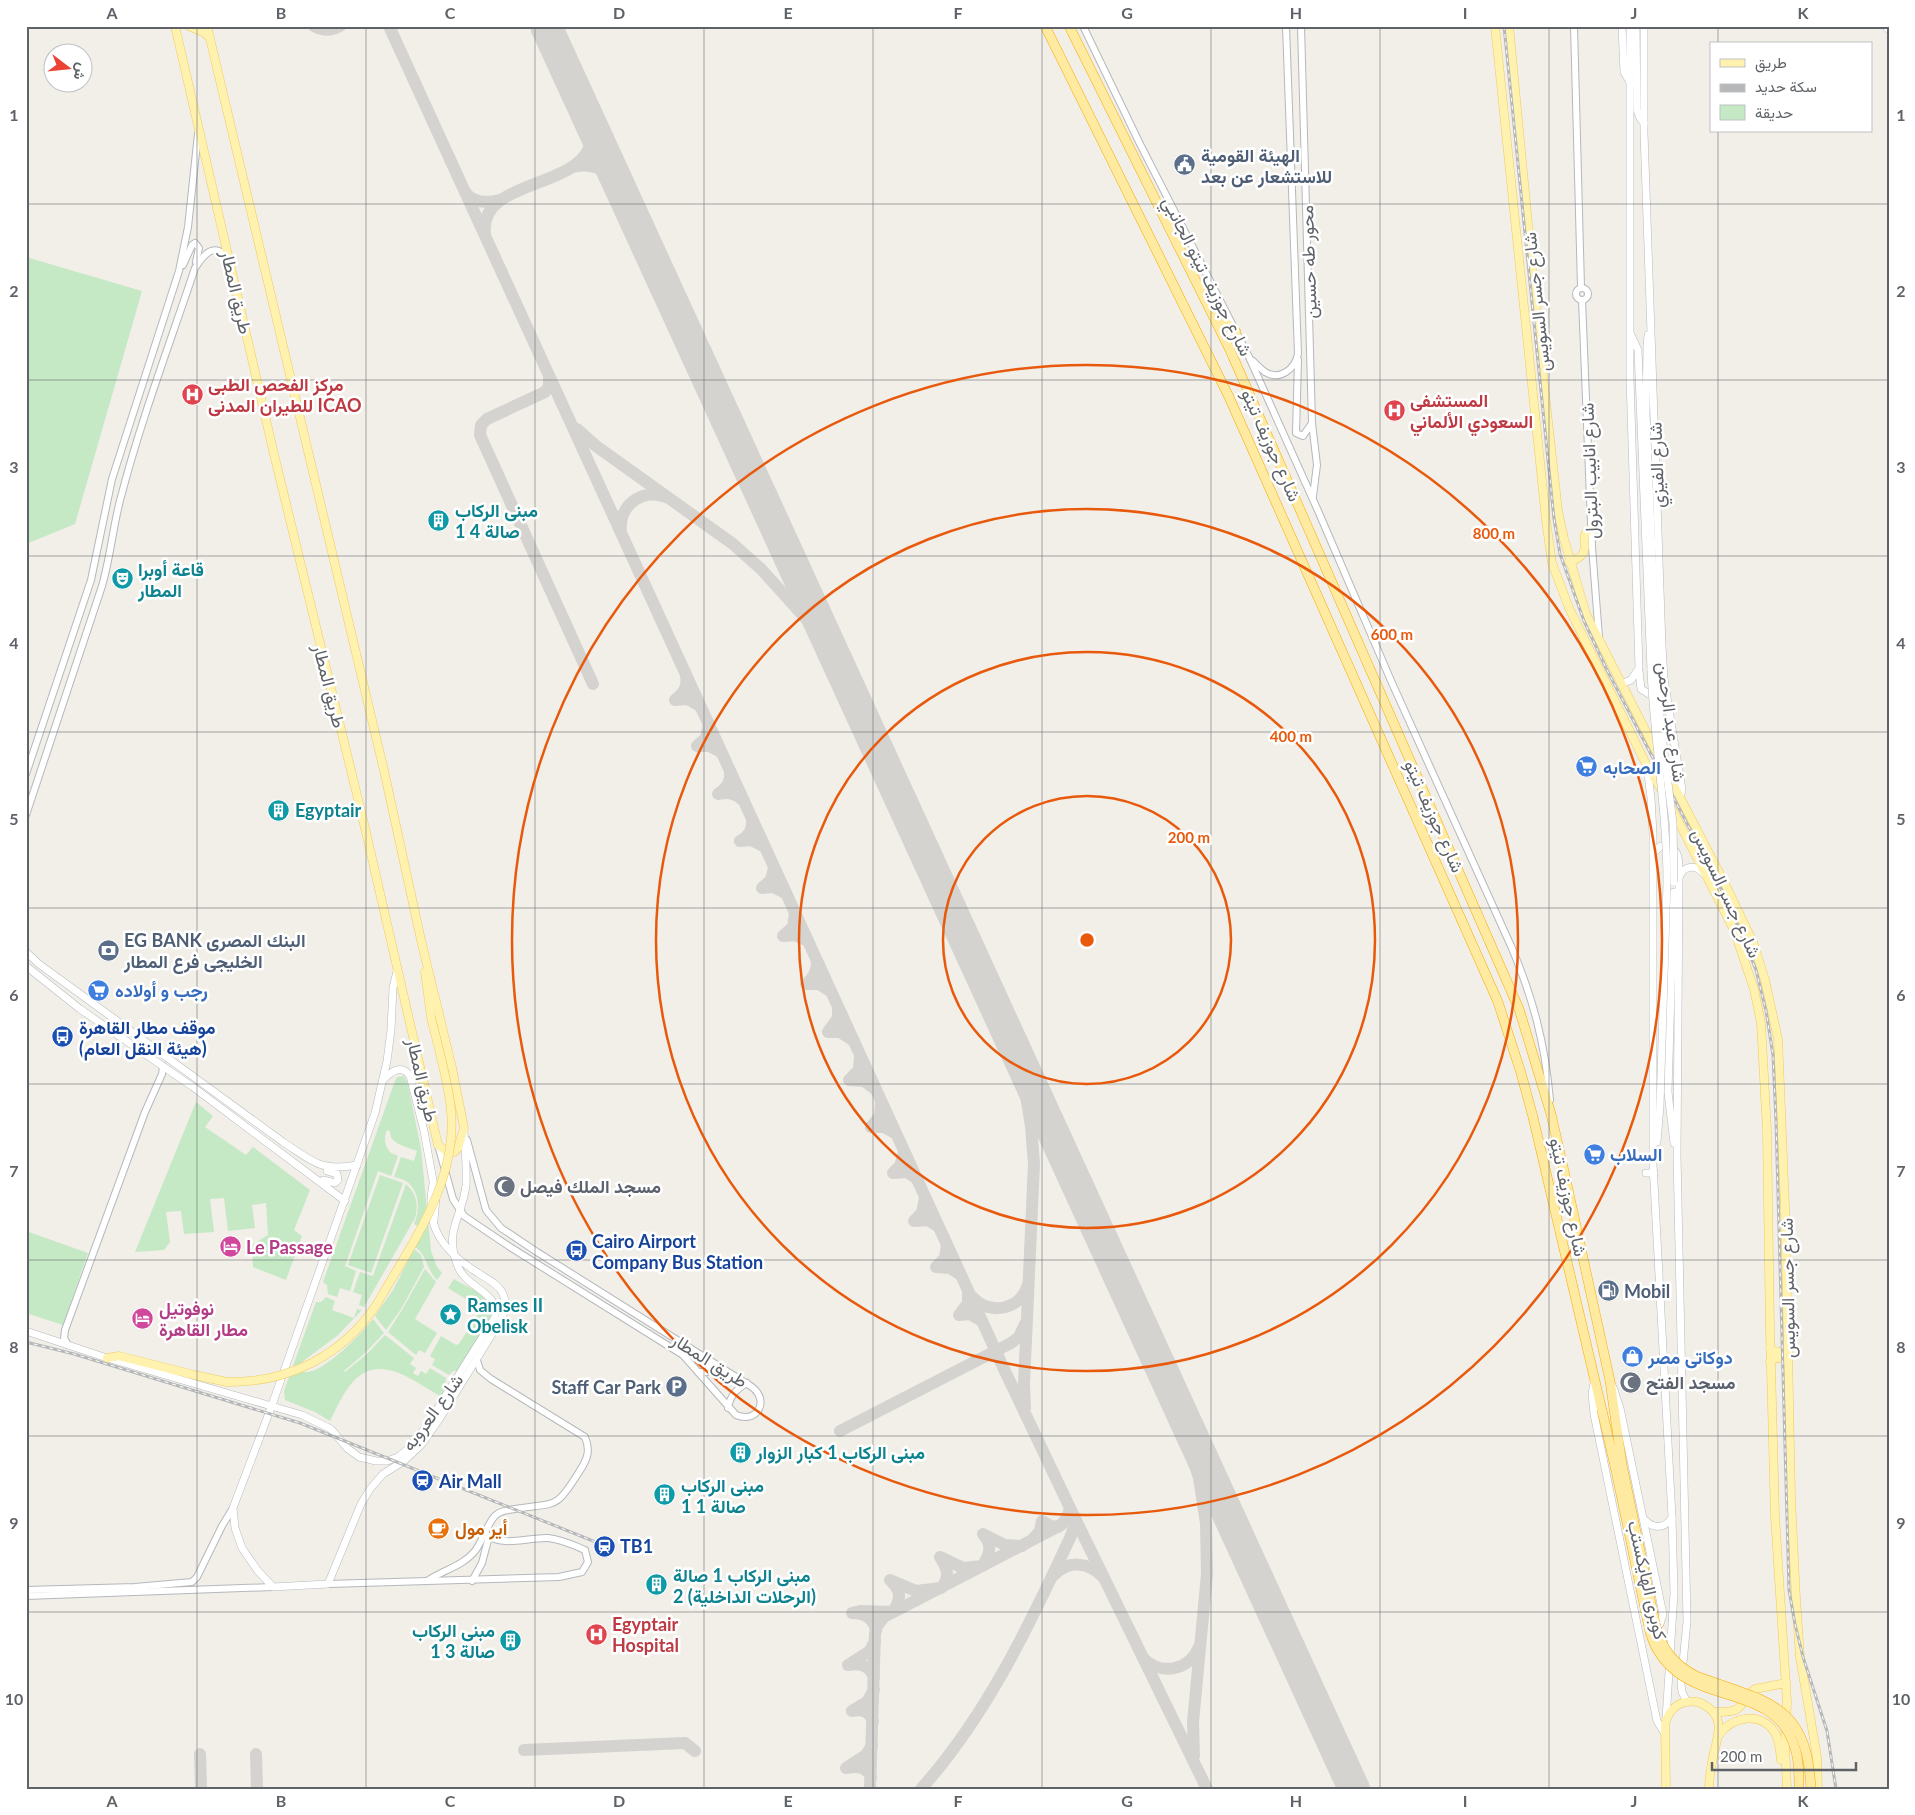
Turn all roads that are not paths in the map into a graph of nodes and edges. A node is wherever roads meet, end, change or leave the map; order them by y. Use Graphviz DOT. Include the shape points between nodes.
graph roads {
  1 [pos="175,26"];
  2 [pos="189,26"];
  3 [pos="207,26"];
  4 [pos="1045,26"];
  5 [pos="1070,26"];
  6 [pos="1083,26"];
  7 [pos="1286,26"];
  8 [pos="1301,26"];
  9 [pos="1495,26"];
  10 [pos="1509,26"];
  11 [pos="1574,26"];
  12 [pos="1622,26"];
  13 [pos="1630,26"];
  14 [pos="1636,26"];
  15 [pos="1644,26"];
  16 [pos="1886,26"];
  17 [pos="1889,30"];
  18 [pos="209,37"];
  19 [pos="1513,76"];
  20 [pos="1501,78"];
  21 [pos="1631,84"];
  22 [pos="1515,94"];
  23 [pos="1502,95"];
  24 [pos="198,123"];
  25 [pos="1644,123"];
  26 [pos="229,259"];
  27 [pos="194,268"];
  28 [pos="179,271"];
  29 [pos="1212,310"];
  30 [pos="1651,329"];
  31 [pos="1236,332"];
  32 [pos="1631,334"];
  33 [pos="1298,354"];
  34 [pos="1249,357"];
  35 [pos="1312,423"];
  36 [pos="1312,497"];
  37 [pos="1592,528"];
  38 [pos="1569,562"];
  39 [pos="1599,641"];
  40 [pos="1662,646"];
  41 [pos="1639,668"];
  42 [pos="1654,670"];
  43 [pos="1664,679"];
  44 [pos="1621,684"];
  45 [pos="1646,764"];
  46 [pos="26,774"];
  47 [pos="1680,797"];
  48 [pos="26,815"];
  49 [pos="1653,853"];
  50 [pos="1704,874"];
  51 [pos="1673,881"];
  52 [pos="1739,912"];
  53 [pos="1728,917"];
  54 [pos="421,940"];
  55 [pos="26,952"];
  56 [pos="26,966"];
  57 [pos="397,971"];
  58 [pos="141,1037"];
  59 [pos="134,1047"];
  60 [pos="155,1048"];
  61 [pos="148,1056"];
  62 [pos="163,1066"];
  63 [pos="383,1080"];
  64 [pos="1782,1110"];
  65 [pos="1766,1113"];
  66 [pos="1551,1114"];
  67 [pos="464,1128"];
  68 [pos="1782,1130"];
  69 [pos="1767,1131"];
  70 [pos="438,1145"];
  71 [pos="312,1162"];
  72 [pos="1653,1164"];
  73 [pos="357,1165"];
  74 [pos="313,1176"];
  75 [pos="345,1200"];
  76 [pos="460,1211"];
  77 [pos="520,1242"];
  78 [pos="515,1250"];
  79 [pos="454,1256"];
  80 [pos="544,1257"];
  81 [pos="538,1264"];
  82 [pos="26,1331"];
  83 [pos="680,1341"];
  84 [pos="68,1345"];
  85 [pos="1788,1347"];
  86 [pos="1770,1348"];
  87 [pos="674,1349"];
  88 [pos="107,1358"];
  89 [pos="476,1360"];
  90 [pos="1788,1361"];
  91 [pos="1770,1362"];
  92 [pos="713,1363"];
  93 [pos="698,1372"];
  94 [pos="1610,1381"];
  95 [pos="747,1383"];
  96 [pos="1594,1383"];
  97 [pos="272,1405"];
  98 [pos="728,1408"];
  99 [pos="233,1508"];
  100 [pos="1672,1517"];
  101 [pos="1644,1519"];
  102 [pos="487,1535"];
  103 [pos="427,1581"];
  104 [pos="472,1581"];
  105 [pos="192,1582"];
  106 [pos="328,1584"];
  107 [pos="273,1587"];
  108 [pos="166,1588"];
  109 [pos="26,1590"];
  110 [pos="195,1590"];
  111 [pos="26,1596"];
  112 [pos="1638,1625"];
  113 [pos="1786,1684"];
  114 [pos="1687,1702"];
  115 [pos="1714,1712"];
  116 [pos="1666,1719"];
  117 [pos="1812,1730"];
  118 [pos="1665,1734"];
  119 [pos="1786,1736"];
  120 [pos="1718,1737"];
  121 [pos="1817,1758"];
  122 [pos="1787,1771"];
  123 [pos="1787,1788"];
  124 [pos="1666,1789"];
  125 [pos="1709,1789"];
  126 [pos="1799,1789"];
  127 [pos="1811,1789"];
  128 [pos="1818,1789"];
  1 -- 24 [label="main road, طريق المطار"];
  2 -- 18 [label="main road"];
  3 -- 18 [label="main road, طريق المطار"];
  4 -- 96 [label="highway, شارع جوزيف تيتو" via="1229,397 1498,1002 1531,1108"];
  5 -- 29 [label="highway, شارع جوزيف تيتو"];
  6 -- 31 [label="street, شارع جوزيف تيتو الجانبي"];
  7 -- 33 [label="street, محور طه حسين"];
  8 -- 35 [label="street, محور طه حسين"];
  9 -- 20 [label="main road, شارع جسر السويس"];
  10 -- 19 [label="main road, شارع جسر السويس"];
  11 -- 37 [label="street, شارع انابيب البترول" via="1582,287 1576,294 1582,300"];
  12 -- 21 [label="main road" via="1624,72"];
  13 -- 21 [label="main road"];
  14 -- 25 [label="main road" via="1637,110"];
  15 -- 25 [label="main road"];
  16 -- 17 [label="main road"];
  18 -- 54 [label="main road, طريق المطار" via="385,775"];
  19 -- 20 [label="main road" via="1508,81"];
  19 -- 22 [label="main road, شارع جسر السويس"];
  20 -- 23 [label="main road, شارع جسر السويس"];
  21 -- 32 [label="main road"];
  22 -- 23 [label="main road" via="1508,91"];
  22 -- 38 [label="main road, شارع جسر السويس" via="1558,511"];
  23 -- 45 [label="main road, شارع جسر السويس" via="1552,563 1582,638"];
  24 -- 26 [label="main road, طريق المطار"];
  24 -- 28 [label="street" via="189,221"];
  25 -- 30 [label="main road, شارع الفيزي"];
  26 -- 27 [label="street" via="222,252 211,250"];
  26 -- 57 [label="main road, طريق المطار"];
  27 -- 28 [label="street" via="199,248 196,243"];
  27 -- 48 [label="street" via="126,479 116,516 110,562"];
  28 -- 46 [label="street" via="112,479 91,580"];
  29 -- 31 [label="highway"];
  29 -- 66 [label="highway, شارع جوزيف تيتو" via="1518,1008"];
  30 -- 40 [label="main road, شارع الفيزي"];
  30 -- 42 [label="main road" via="1647,346 1646,413"];
  31 -- 34 [label="street, شارع جوزيف تيتو الجانبي"];
  32 -- 41 [label="main road"];
  32 -- 42 [label="main road" via="1638,350"];
  33 -- 34 [label="street" via="1291,369 1275,375 1264,372"];
  33 -- 35 [label="street, محور طه حسين" via="1296,433 1303,436"];
  34 -- 36 [label="street, شارع جوزيف تيتو الجانبي"];
  35 -- 36 [label="street, محور طه حسين" via="1317,465"];
  36 -- 66 [label="street, شارع جوزيف تيتو الجانبي" via="1511,946 1537,1018"];
  37 -- 38 [label="main road" via="1585,535 1583,554"];
  37 -- 39 [label="street, شارع انابيب البترول"];
  38 -- 39 [label="main road, شارع جسر السويس" via="1586,614"];
  39 -- 44 [label="main road, شارع جسر السويس"];
  40 -- 43 [label="main road, شارع عبد الرحمن"];
  41 -- 43 [label="main road" via="1640,686 1646,693 1660,691"];
  41 -- 44 [label="main road" via="1633,677"];
  42 -- 51 [label="main road, bridge" via="1654,729"];
  43 -- 47 [label="main road, شارع عبد الرحمن" via="1682,790"];
  44 -- 47 [label="main road, شارع جسر السويس"];
  45 -- 49 [label="main road"];
  45 -- 50 [label="main road, شارع جسر السويس" via="1676,815"];
  47 -- 52 [label="main road, شارع جسر السويس"];
  49 -- 51 [label="main road" via="1664,846 1675,850 1680,860"];
  49 -- 72 [label="main road"];
  50 -- 51 [label="main road" via="1698,868 1690,867"];
  50 -- 53 [label="main road, شارع جسر السويس"];
  51 -- 72 [label="main road" via="1660,1106"];
  51 -- 114 [label="main road" via="1668,1092 1670,1124 1677,1155 1687,1622 1680,1684"];
  52 -- 53 [label="main road"];
  52 -- 64 [label="main road, شارع جسر السويس" via="1753,942 1770,1000 1778,1040"];
  53 -- 65 [label="main road, شارع جسر السويس" via="1758,1006"];
  54 -- 67 [label="main road, طريق المطار"];
  54 -- 88 [label="main road, bridge" via="431,1017 450,1098 450,1147 437,1195 366,1320 325,1356 300,1369 255,1381 228,1382 119,1356"];
  55 -- 58 [label="main road"];
  56 -- 59 [label="main road"];
  57 -- 63 [label="main road"];
  57 -- 70 [label="main road, طريق المطار"];
  58 -- 59 [label="main road"];
  58 -- 60 [label="main road"];
  59 -- 61 [label="main road"];
  60 -- 61 [label="main road"];
  60 -- 71 [label="main road"];
  61 -- 62 [label="main road"];
  62 -- 74 [label="main road"];
  62 -- 84 [label="street" via="65,1330 64,1338"];
  63 -- 73 [label="main road"];
  63 -- 79 [label="main road" via="398,1069 410,1076 433,1184 433,1223 444,1246"];
  64 -- 65 [label="main road" via="1776,1114"];
  64 -- 68 [label="main road, شارع جسر السويس"];
  65 -- 69 [label="main road, شارع جسر السويس"];
  66 -- 94 [label="highway, شارع جوزيف تيتو"];
  67 -- 70 [label="main road" via="455,1152"];
  67 -- 76 [label="main road, شارع العروبه" via="466,1187"];
  67 -- 77 [label="street, طريق المطار" via="486,1210 501,1228"];
  68 -- 69 [label="main road" via="1773,1126"];
  68 -- 85 [label="main road, شارع جسر السويس"];
  69 -- 86 [label="main road, شارع جسر السويس"];
  70 -- 76 [label="street, طريق المطار" via="450,1191"];
  71 -- 73 [label="main road" via="335,1168"];
  71 -- 74 [label="main road" via="321,1169 335,1172 338,1178 332,1184"];
  72 -- 100 [label="main road" via="1650,1173"];
  73 -- 75 [label="main road"];
  74 -- 75 [label="main road"];
  75 -- 97 [label="main road"];
  76 -- 78 [label="street, طريق المطار"];
  76 -- 79 [label="main road, شارع العروبه" via="453,1230"];
  77 -- 78 [label="street"];
  77 -- 80 [label="street, طريق المطار"];
  78 -- 81 [label="street, طريق المطار"];
  79 -- 89 [label="main road, شارع العروبه" via="493,1283 505,1298 502,1318"];
  79 -- 97 [label="main road, شارع العروبه" via="464,1278 494,1301 495,1317 426,1426 404,1453 387,1461 364,1459 353,1453 326,1425"];
  80 -- 81 [label="street"];
  80 -- 83 [label="street, طريق المطار"];
  81 -- 87 [label="street, طريق المطار"];
  82 -- 84 [label="main road, شارع العروبه"];
  83 -- 87 [label="street"];
  83 -- 92 [label="street, طريق المطار"];
  84 -- 88 [label="main road, شارع العروبه"];
  85 -- 86 [label="main road" via="1781,1352"];
  85 -- 90 [label="main road, شارع جسر السويس"];
  86 -- 91 [label="main road, شارع جسر السويس"];
  87 -- 93 [label="street, طريق المطار" via="686,1357"];
  88 -- 97 [label="main road, شارع العروبه"];
  89 -- 102 [label="street" via="480,1370 491,1379 585,1437 589,1450 585,1463 559,1501 500,1512 492,1520"];
  89 -- 106 [label="main road, شارع العروبه" via="422,1444 383,1474 370,1489"];
  90 -- 91 [label="main road" via="1781,1357"];
  90 -- 117 [label="main road, شارع جسر السويس" via="1799,1644"];
  91 -- 113 [label="main road, شارع جسر السويس" via="1775,1516"];
  92 -- 93 [label="street" via="706,1372"];
  92 -- 95 [label="street, طريق المطار"];
  93 -- 98 [label="street, طريق المطار"];
  94 -- 101 [label="main road, شارع جوزيف تيتو" via="1620,1408"];
  94 -- 127 [label="highway, كوبرى الهايكستب, bridge" via="1622,1465 1662,1646 1685,1671 1784,1712 1795,1724 1806,1746"];
  95 -- 98 [label="street" via="733,1394"];
  95 -- 98 [label="street, طريق المطار" via="760,1398 758,1411 745,1418"];
  96 -- 112 [label="main road, شارع جوزيف تيتو" via="1594,1414"];
  96 -- 126 [label="highway, كوبرى الهايكستب, bridge" via="1650,1632 1658,1652 1672,1669 1685,1678 1751,1703 1780,1720 1796,1753"];
  97 -- 99 [label="main road"];
  99 -- 105 [label="street"];
  99 -- 107 [label="main road" via="242,1548"];
  100 -- 101 [label="main road" via="1658,1527"];
  100 -- 116 [label="main road" via="1674,1593"];
  101 -- 112 [label="main road, شارع جوزيف تيتو" via="1663,1618 1651,1630 1641,1629"];
  102 -- 103 [label="street" via="467,1559"];
  102 -- 104 [label="street" via="482,1563"];
  102 -- 104 [label="street" via="496,1540 540,1538 561,1541 586,1550 588,1562 582,1572 559,1577"];
  103 -- 104 [label="street"];
  103 -- 106 [label="street"];
  105 -- 108 [label="street"];
  105 -- 110 [label="street"];
  106 -- 107 [label="main road"];
  107 -- 110 [label="street"];
  108 -- 109 [label="street"];
  108 -- 110 [label="street"];
  108 -- 111 [label="street"];
  112 -- 118 [label="main road, شارع جوزيف تيتو" via="1657,1721"];
  113 -- 115 [label="main road" via="1751,1691 1734,1712"];
  113 -- 119 [label="main road, شارع جسر السويس"];
  114 -- 115 [label="main road" via="1701,1703"];
  114 -- 116 [label="main road" via="1676,1706"];
  115 -- 120 [label="main road"];
  116 -- 118 [label="main road"];
  117 -- 119 [label="main road" via="1801,1742"];
  117 -- 121 [label="main road, شارع جسر السويس"];
  118 -- 124 [label="main road"];
  119 -- 122 [label="main road, شارع جسر السويس"];
  120 -- 123 [label="main road" via="1729,1724 1741,1719 1753,1718 1766,1723 1779,1741 1783,1782"];
  120 -- 125 [label="main road"];
  121 -- 122 [label="main road" via="1800,1757"];
  121 -- 128 [label="main road, شارع جسر السويس"];
  122 -- 123 [label="main road, شارع جسر السويس"];
}
